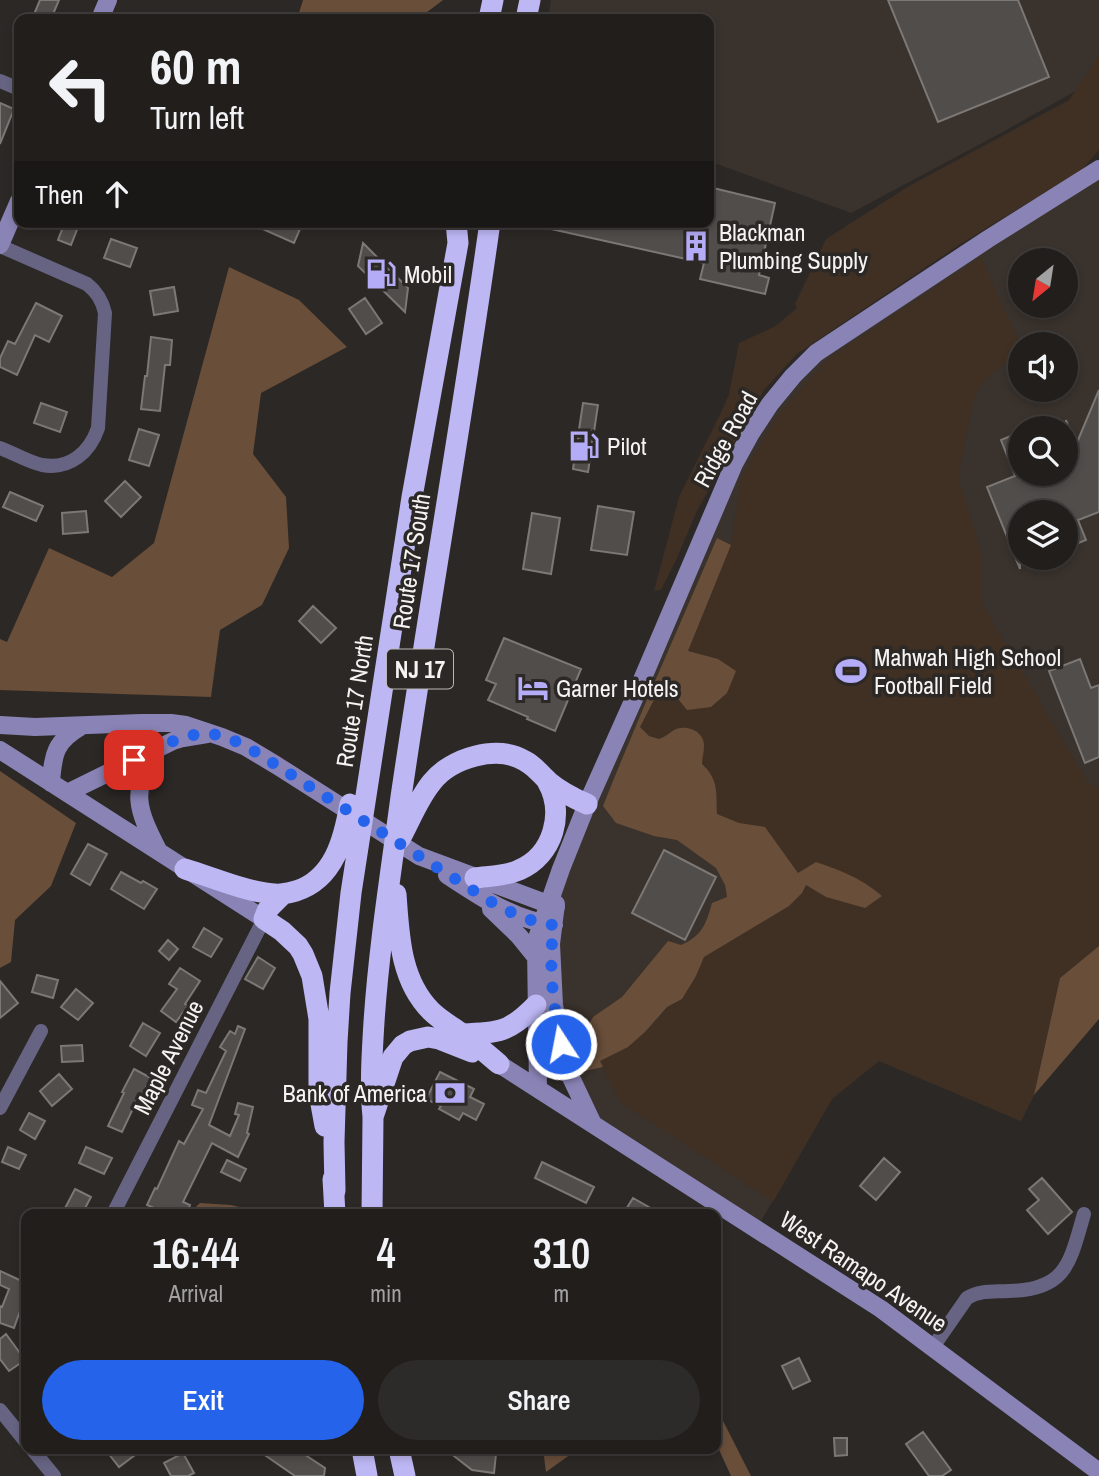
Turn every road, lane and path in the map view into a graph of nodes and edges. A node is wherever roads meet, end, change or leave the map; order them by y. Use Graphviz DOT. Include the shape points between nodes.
graph roads {
  1 [pos="1099,169"];
  2 [pos="14,213"];
  3 [pos="457,228"];
  4 [pos="489,228"];
  5 [pos="0,245"];
  6 [pos="0,448"];
  7 [pos="385,670"];
  8 [pos="0,725"];
  9 [pos="82,726"];
  10 [pos="211,734"];
  11 [pos="157,748"];
  12 [pos="0,750"];
  13 [pos="545,779"];
  14 [pos="51,783"];
  15 [pos="67,793"];
  16 [pos="587,804"];
  17 [pos="160,853"];
  18 [pos="393,853"];
  19 [pos="185,869"];
  20 [pos="467,880"];
  21 [pos="283,894"];
  22 [pos="550,915"];
  23 [pos="264,919"];
  24 [pos="536,957"];
  25 [pos="536,1004"];
  26 [pos="41,1031"];
  27 [pos="462,1034"];
  28 [pos="499,1064"];
  29 [pos="538,1089"];
  30 [pos="0,1108"];
  31 [pos="373,1117"];
  32 [pos="593,1124"];
  33 [pos="335,1191"];
  34 [pos="116,1209"];
  35 [pos="335,1209"];
  36 [pos="372,1209"];
  37 [pos="1084,1214"];
  38 [pos="933,1347"];
  39 [pos="0,1410"];
  40 [pos="21,1436"];
  41 [pos="36,1454"];
  42 [pos="363,1454"];
  43 [pos="400,1454"];
  44 [pos="1099,1472"];
  45 [pos="54,1476"];
  46 [pos="367,1476"];
  47 [pos="405,1476"];
  1 -- 16 [label="street, Ridge Road" via="816,353 770,404 734,464"];
  2 -- 5 [label="street"];
  3 -- 7 [label="highway, Route 17 North / NJ 17" via="458,243"];
  4 -- 18 [label="highway, Route 17 South / NJ 17"];
  5 -- 6 [label="street" via="87,284 96,291 106,313 99,420 87,450 53,466"];
  7 -- 21 [label="highway" via="356,766 346,829 337,853 315,881"];
  7 -- 33 [label="highway, Route 17 North / NJ 17" via="341,980"];
  8 -- 9 [label="street"];
  9 -- 10 [label="street" via="171,723"];
  9 -- 14 [label="street" via="57,748"];
  10 -- 11 [label="street"];
  10 -- 20 [label="street" via="246,747 419,856"];
  11 -- 15 [label="street"];
  11 -- 17 [label="street" via="141,779 139,804"];
  12 -- 14 [label="street"];
  13 -- 16 [label="highway"];
  13 -- 18 [label="highway" via="509,754 462,761 431,783"];
  13 -- 20 [label="highway" via="556,811 544,850 519,870"];
  14 -- 15 [label="street"];
  15 -- 17 [label="street"];
  16 -- 22 [label="street, Ridge Road" via="561,869"];
  17 -- 19 [label="street"];
  18 -- 27 [label="highway" via="401,947 408,975 428,1008"];
  18 -- 31 [label="highway, Route 17 South / NJ 17" via="376,998"];
  19 -- 21 [label="highway" via="264,893"];
  19 -- 23 [label="street"];
  20 -- 22 [label="street"];
  20 -- 24 [label="street"];
  21 -- 23 [label="highway"];
  22 -- 24 [label="street" via="538,935"];
  22 -- 32 [label="street" via="557,1026 566,1067"];
  23 -- 33 [label="highway" via="298,946 312,976 319,1019 319,1093"];
  23 -- 34 [label="street, Maple Avenue"];
  24 -- 25 [label="street"];
  25 -- 27 [label="highway" via="506,1029"];
  25 -- 29 [label="street"];
  26 -- 30 [label="street"];
  27 -- 28 [label="highway"];
  28 -- 29 [label="street, West Ramapo Avenue"];
  28 -- 31 [label="highway" via="439,1039 410,1041 393,1057"];
  29 -- 32 [label="street, West Ramapo Avenue"];
  31 -- 36 [label="highway, NJ 17"];
  32 -- 38 [label="street, West Ramapo Avenue" via="862,1296"];
  33 -- 35 [label="highway, NJ 17"];
  37 -- 38 [label="street" via="1060,1275 1022,1291 982,1292 967,1298"];
  38 -- 44 [label="street, West Ramapo Avenue"];
  39 -- 40 [label="street"];
  41 -- 45 [label="street"];
  42 -- 46 [label="highway"];
  43 -- 47 [label="highway"];
}
